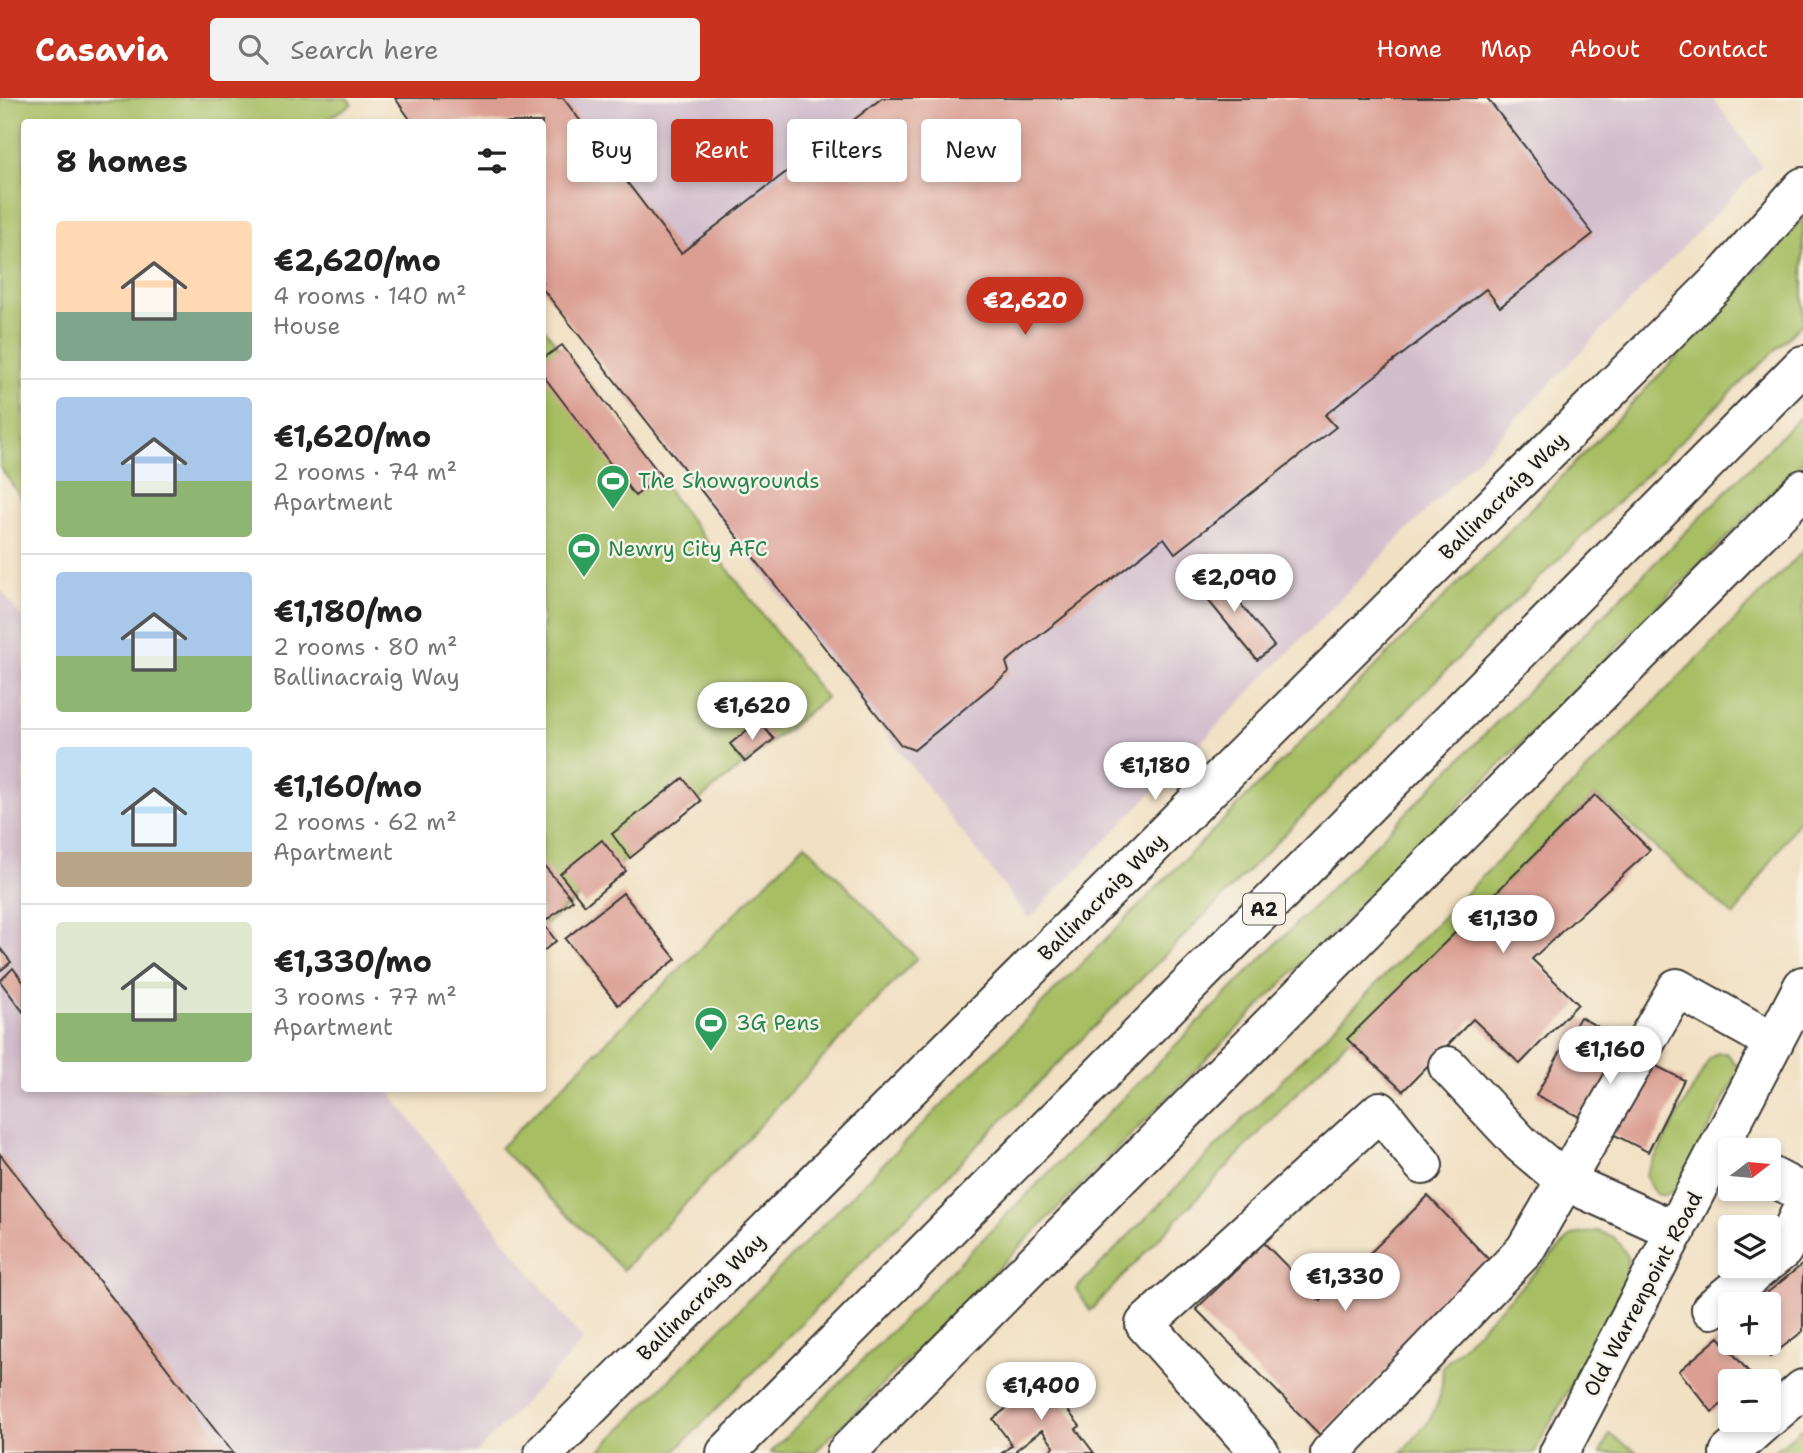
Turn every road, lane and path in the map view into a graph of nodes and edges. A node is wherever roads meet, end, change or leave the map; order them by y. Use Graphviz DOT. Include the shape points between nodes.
graph roads {
  1 [pos="1803,187"];
  2 [pos="1803,365"];
  3 [pos="1803,489"];
  4 [pos="1803,986"];
  5 [pos="1774,1042"];
  6 [pos="1448,1066"];
  7 [pos="1731,1138"];
  8 [pos="1718,1162"];
  9 [pos="1423,1165"];
  10 [pos="1565,1181"];
  11 [pos="1782,1182"];
  12 [pos="1803,1193"];
  13 [pos="1803,1207"];
  14 [pos="1676,1231"];
  15 [pos="1781,1252"];
  16 [pos="1748,1278"];
  17 [pos="1711,1309"];
  18 [pos="1803,1389"];
  19 [pos="1781,1407"];
  20 [pos="1752,1432"];
  21 [pos="544,1453"];
  22 [pos="726,1453"];
  23 [pos="846,1453"];
  24 [pos="1260,1453"];
  25 [pos="1330,1453"];
  26 [pos="1559,1453"];
  27 [pos="1728,1453"];
  1 -- 21 [label="main road, Ballinacraig Way" via="1727,273"];
  2 -- 22 [label="main road, A2"];
  3 -- 23 [label="main road"];
  4 -- 5 [label="main road, Old Warrenpoint Road"];
  5 -- 7 [label="main road, Old Warrenpoint Road"];
  5 -- 10 [label="main road" via="1677,988"];
  6 -- 10 [label="main road" via="1521,1144"];
  8 -- 14 [label="main road, Old Warrenpoint Road"];
  9 -- 24 [label="main road" via="1381,1111 1145,1324"];
  10 -- 14 [label="main road"];
  10 -- 25 [label="main road" via="1525,1250"];
  11 -- 12 [label="main road"];
  13 -- 15 [label="main road"];
  14 -- 26 [label="main road, Old Warrenpoint Road"];
  16 -- 17 [label="main road"];
  18 -- 19 [label="main road"];
  20 -- 27 [label="main road"];
}
